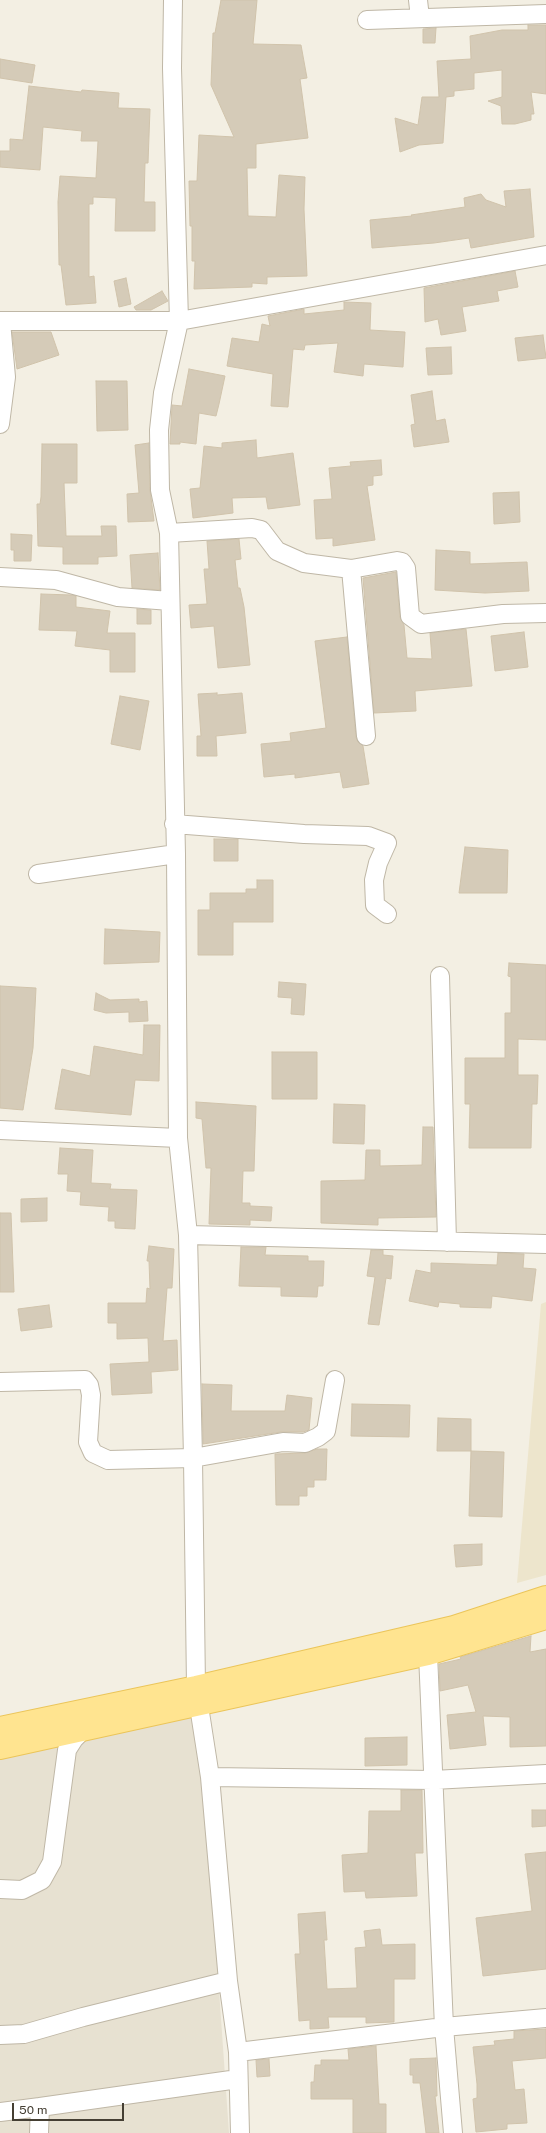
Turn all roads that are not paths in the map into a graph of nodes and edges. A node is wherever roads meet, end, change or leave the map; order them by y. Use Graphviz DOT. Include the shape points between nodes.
graph roads {
  1 [pos="173,0"];
  2 [pos="418,0"];
  3 [pos="546,14"];
  4 [pos="420,18"];
  5 [pos="368,20"];
  6 [pos="546,255"];
  7 [pos="1,321"];
  8 [pos="178,321"];
  9 [pos="0,424"];
  10 [pos="169,533"];
  11 [pos="351,569"];
  12 [pos="0,576"];
  13 [pos="170,601"];
  14 [pos="546,613"];
  15 [pos="366,736"];
  16 [pos="174,824"];
  17 [pos="176,854"];
  18 [pos="38,874"];
  19 [pos="387,914"];
  20 [pos="440,976"];
  21 [pos="0,1130"];
  22 [pos="178,1138"];
  23 [pos="188,1235"];
  24 [pos="446,1242"];
  25 [pos="546,1244"];
  26 [pos="335,1380"];
  27 [pos="0,1382"];
  28 [pos="193,1458"];
  29 [pos="546,1597"];
  30 [pos="546,1618"];
  31 [pos="426,1644"];
  32 [pos="197,1695"];
  33 [pos="0,1728"];
  34 [pos="83,1730"];
  35 [pos="0,1748"];
  36 [pos="546,1774"];
  37 [pos="210,1777"];
  38 [pos="433,1780"];
  39 [pos="0,1889"];
  40 [pos="228,1981"];
  41 [pos="546,2018"];
  42 [pos="444,2026"];
  43 [pos="0,2035"];
  44 [pos="238,2052"];
  45 [pos="238,2079"];
  46 [pos="40,2107"];
  47 [pos="0,2112"];
  48 [pos="39,2133"];
  49 [pos="240,2133"];
  50 [pos="453,2133"];
  1 -- 8 [label="street" via="172,68"];
  2 -- 4 [label="street"];
  3 -- 4 [label="street"];
  4 -- 5 [label="street"];
  6 -- 8 [label="street"];
  7 -- 8 [label="street"];
  7 -- 9 [label="street" via="6,377"];
  8 -- 10 [label="street" via="163,393 159,430 160,490"];
  10 -- 11 [label="street" via="252,528 261,530 277,551 285,556 304,563"];
  10 -- 13 [label="street"];
  11 -- 14 [label="street" via="402,562 406,568 410,616 421,624 503,614"];
  11 -- 15 [label="street"];
  12 -- 13 [label="street" via="56,580 118,598"];
  13 -- 16 [label="street"];
  16 -- 17 [label="street"];
  16 -- 19 [label="street" via="368,836 387,843 374,880 374,905"];
  17 -- 18 [label="street"];
  17 -- 22 [label="street"];
  20 -- 24 [label="street"];
  21 -- 22 [label="street"];
  22 -- 23 [label="street"];
  23 -- 24 [label="street"];
  23 -- 28 [label="street"];
  24 -- 25 [label="street"];
  26 -- 28 [label="street" via="326,1431 318,1437 305,1443 283,1442"];
  27 -- 28 [label="street" via="85,1380 91,1395 88,1442 93,1453 108,1460"];
  28 -- 32 [label="street"];
  29 -- 31 [label="main road" via="454,1627"];
  30 -- 31 [label="main road"];
  31 -- 32 [label="main road"];
  31 -- 38 [label="street"];
  32 -- 33 [label="main road"];
  32 -- 34 [label="main road"];
  32 -- 37 [label="street"];
  34 -- 35 [label="main road"];
  34 -- 39 [label="street" via="67,1750 52,1862 42,1880 29,1887 22,1890"];
  36 -- 38 [label="street"];
  37 -- 38 [label="street"];
  37 -- 40 [label="street"];
  38 -- 42 [label="street"];
  40 -- 43 [label="street" via="24,2034"];
  40 -- 44 [label="street"];
  41 -- 42 [label="street"];
  42 -- 44 [label="street"];
  42 -- 50 [label="street"];
  44 -- 45 [label="street"];
  45 -- 46 [label="street"];
  45 -- 49 [label="street"];
  46 -- 47 [label="street"];
  46 -- 48 [label="street"];
}
